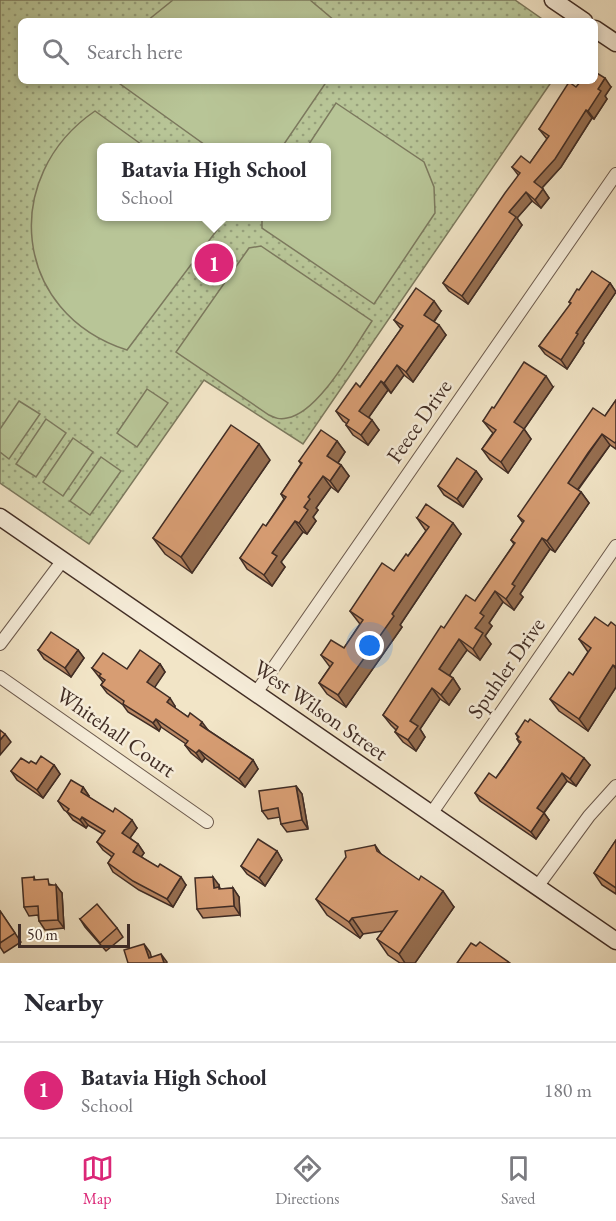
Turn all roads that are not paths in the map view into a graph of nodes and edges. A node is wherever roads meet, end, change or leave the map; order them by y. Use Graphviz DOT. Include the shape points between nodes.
graph roads {
  1 [pos="553,0"];
  2 [pos="580,18"];
  3 [pos="598,31"];
  4 [pos="616,44"];
  5 [pos="616,174"];
  6 [pos="0,517"];
  7 [pos="616,546"];
  8 [pos="63,560"];
  9 [pos="0,644"];
  10 [pos="0,677"];
  11 [pos="256,693"];
  12 [pos="616,786"];
  13 [pos="431,814"];
  14 [pos="207,822"];
  15 [pos="537,887"];
  16 [pos="616,941"];
  1 -- 2 [label="main road"];
  3 -- 4 [label="main road"];
  5 -- 11 [label="street, Feece Drive"];
  6 -- 8 [label="main road, West Wilson Street"];
  7 -- 13 [label="street, Spuhler Drive"];
  8 -- 9 [label="street"];
  8 -- 11 [label="main road, West Wilson Street"];
  10 -- 14 [label="street, Whitehall Court"];
  11 -- 13 [label="main road, West Wilson Street"];
  12 -- 15 [label="street"];
  13 -- 15 [label="main road, West Wilson Street"];
  15 -- 16 [label="main road, West Wilson Street"];
}
